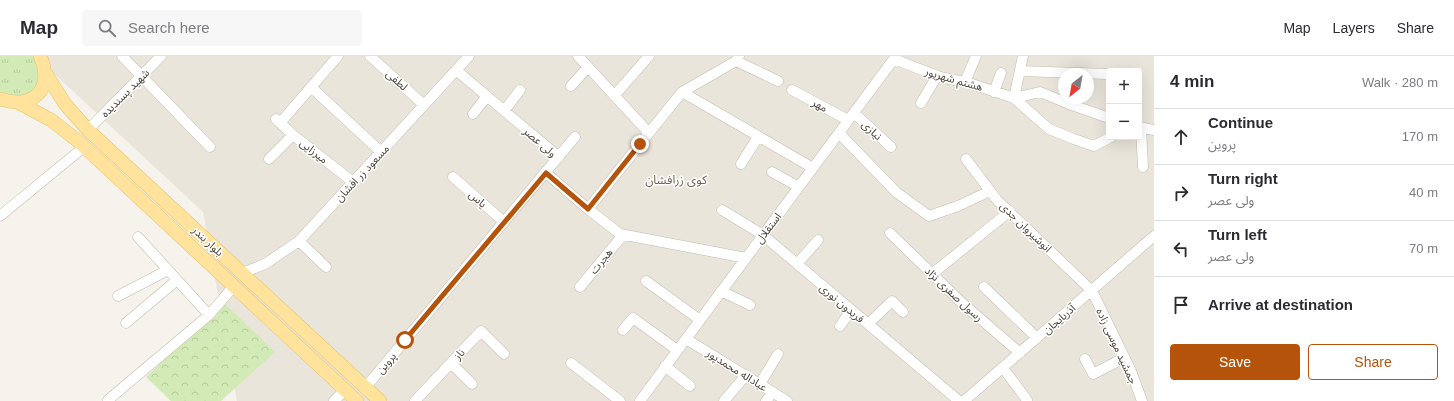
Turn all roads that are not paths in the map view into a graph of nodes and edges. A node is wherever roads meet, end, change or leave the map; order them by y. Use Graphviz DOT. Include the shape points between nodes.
graph roads {
  1 [pos="40,56"];
  2 [pos="122,56"];
  3 [pos="161,56"];
  4 [pos="338,56"];
  5 [pos="370,56"];
  6 [pos="469,56"];
  7 [pos="578,56"];
  8 [pos="649,56"];
  9 [pos="976,56"];
  10 [pos="1023,56"];
  11 [pos="895,58"];
  12 [pos="737,59"];
  13 [pos="588,67"];
  14 [pos="456,70"];
  15 [pos="1020,71"];
  16 [pos="1001,72"];
  17 [pos="46,74"];
  18 [pos="1106,74"];
  19 [pos="141,76"];
  20 [pos="937,76"];
  21 [pos="778,81"];
  22 [pos="965,82"];
  23 [pos="571,86"];
  24 [pos="311,87"];
  25 [pos="520,90"];
  26 [pos="792,90"];
  27 [pos="682,92"];
  28 [pos="994,92"];
  29 [pos="487,96"];
  30 [pos="614,96"];
  31 [pos="1014,98"];
  32 [pos="0,99"];
  33 [pos="921,102"];
  34 [pos="19,103"];
  35 [pos="424,105"];
  36 [pos="504,111"];
  37 [pos="473,114"];
  38 [pos="851,117"];
  39 [pos="1106,117"];
  40 [pos="1142,127"];
  41 [pos="88,130"];
  42 [pos="1154,130"];
  43 [pos="649,133"];
  44 [pos="839,133"];
  45 [pos="293,135"];
  46 [pos="758,137"];
  47 [pos="576,138"];
  48 [pos="1106,140"];
  49 [pos="1141,140"];
  50 [pos="84,147"];
  51 [pos="210,147"];
  52 [pos="890,147"];
  53 [pos="381,152"];
  54 [pos="559,157"];
  55 [pos="269,159"];
  56 [pos="966,159"];
  57 [pos="740,164"];
  58 [pos="1143,167"];
  59 [pos="813,168"];
  60 [pos="772,172"];
  61 [pos="546,173"];
  62 [pos="452,177"];
  63 [pos="353,182"];
  64 [pos="799,187"];
  65 [pos="990,191"];
  66 [pos="588,209"];
  67 [pos="722,210"];
  68 [pos="1010,211"];
  69 [pos="0,216"];
  70 [pos="504,222"];
  71 [pos="890,233"];
  72 [pos="623,234"];
  73 [pos="763,235"];
  74 [pos="138,237"];
  75 [pos="1153,238"];
  76 [pos="818,240"];
  77 [pos="299,241"];
  78 [pos="746,258"];
  79 [pos="797,264"];
  80 [pos="326,267"];
  81 [pos="168,270"];
  82 [pos="242,273"];
  83 [pos="932,274"];
  84 [pos="177,280"];
  85 [pos="646,281"];
  86 [pos="234,286"];
  87 [pos="580,287"];
  88 [pos="984,287"];
  89 [pos="721,291"];
  90 [pos="1092,291"];
  91 [pos="118,296"];
  92 [pos="750,305"];
  93 [pos="851,310"];
  94 [pos="903,312"];
  95 [pos="210,315"];
  96 [pos="700,320"];
  97 [pos="126,323"];
  98 [pos="868,324"];
  99 [pos="840,326"];
  100 [pos="623,330"];
  101 [pos="1037,338"];
  102 [pos="686,339"];
  103 [pos="677,350"];
  104 [pos="1020,353"];
  105 [pos="504,354"];
  106 [pos="778,354"];
  107 [pos="1124,358"];
  108 [pos="1085,359"];
  109 [pos="451,363"];
  110 [pos="571,363"];
  111 [pos="665,366"];
  112 [pos="1003,368"];
  113 [pos="746,375"];
  114 [pos="472,384"];
  115 [pos="760,384"];
  116 [pos="690,386"];
  117 [pos="365,388"];
  118 [pos="345,390"];
  119 [pos="773,392"];
  120 [pos="108,400"];
  121 [pos="1027,400"];
  122 [pos="334,401"];
  123 [pos="357,401"];
  124 [pos="380,401"];
  125 [pos="415,401"];
  126 [pos="620,401"];
  127 [pos="640,401"];
  128 [pos="724,401"];
  129 [pos="766,401"];
  130 [pos="787,401"];
  131 [pos="959,401"];
  132 [pos="964,401"];
  133 [pos="1142,401"];
  1 -- 17 [label="main road, بلوار بندر"];
  2 -- 19 [label="street"];
  3 -- 19 [label="street, شهید پسندیده"];
  4 -- 24 [label="street"];
  5 -- 35 [label="street, لطفی"];
  6 -- 14 [label="street, مسعود زر افشان"];
  7 -- 13 [label="street"];
  8 -- 30 [label="street"];
  9 -- 22 [label="street"];
  10 -- 15 [label="street"];
  11 -- 20 [label="street, هشتم شهریور"];
  11 -- 38 [label="street, استقلال"];
  12 -- 21 [label="street"];
  12 -- 27 [label="street"];
  13 -- 23 [label="street"];
  13 -- 30 [label="street"];
  14 -- 29 [label="street, ولی عصر"];
  14 -- 35 [label="street, مسعود زر افشان"];
  15 -- 18 [label="street"];
  15 -- 31 [label="street"];
  16 -- 28 [label="street"];
  17 -- 34 [label="main road" via="44,85 38,94 30,101"];
  17 -- 41 [label="main road, بلوار بندر" via="65,104"];
  19 -- 41 [label="street, شهید پسندیده"];
  19 -- 51 [label="street"];
  20 -- 22 [label="street, هشتم شهریور"];
  20 -- 33 [label="street"];
  22 -- 28 [label="street, هشتم شهریور"];
  24 -- 45 [label="street, میرزایی" via="278,121"];
  24 -- 53 [label="street"];
  25 -- 36 [label="street"];
  26 -- 38 [label="street, مهر"];
  27 -- 43 [label="street"];
  27 -- 46 [label="street"];
  28 -- 31 [label="street, هشتم شهریور"];
  29 -- 36 [label="street, ولی عصر"];
  29 -- 37 [label="street"];
  30 -- 43 [label="street"];
  31 -- 39 [label="street" via="1040,92"];
  31 -- 48 [label="street" via="1049,129 1094,146"];
  32 -- 34 [label="main road, بلوار بندر"];
  34 -- 50 [label="main road, بلوار بندر" via="50,120"];
  35 -- 53 [label="street, مسعود زر افشان"];
  36 -- 54 [label="street, ولی عصر"];
  38 -- 44 [label="street, استقلال"];
  38 -- 52 [label="street, نیازی"];
  40 -- 42 [label="street"];
  41 -- 82 [label="main road, بلوار بندر"];
  43 -- 66 [label="street"];
  44 -- 59 [label="street, استقلال"];
  44 -- 65 [label="street" via="896,192 929,216"];
  45 -- 55 [label="street"];
  45 -- 63 [label="street, میرزایی"];
  46 -- 57 [label="street"];
  46 -- 59 [label="street"];
  47 -- 54 [label="street"];
  49 -- 58 [label="street"];
  50 -- 69 [label="street"];
  50 -- 86 [label="main road, بلوار بندر"];
  53 -- 63 [label="street, مسعود زر افشان"];
  54 -- 61 [label="street, ولی عصر"];
  56 -- 65 [label="street, انوشیروان جدی"];
  59 -- 64 [label="street, استقلال"];
  60 -- 64 [label="street"];
  61 -- 66 [label="street, ولی عصر"];
  61 -- 70 [label="street, پروین"];
  62 -- 70 [label="street, یاس"];
  63 -- 77 [label="street, مسعود زر افشان"];
  64 -- 73 [label="street, استقلال"];
  65 -- 68 [label="street, انوشیروان جدی"];
  66 -- 72 [label="street, ولی عصر"];
  67 -- 73 [label="street, فریدون نوری"];
  68 -- 83 [label="street"];
  68 -- 90 [label="street, انوشیروان جدی"];
  70 -- 117 [label="street, پروین"];
  71 -- 83 [label="street, رسول صفری نژاد"];
  72 -- 78 [label="street"];
  72 -- 87 [label="street, هجرت"];
  73 -- 78 [label="street, استقلال"];
  73 -- 79 [label="street, فریدون نوری"];
  74 -- 81 [label="street"];
  75 -- 90 [label="street, آذربایجان"];
  76 -- 79 [label="street"];
  77 -- 80 [label="street"];
  77 -- 82 [label="street, مسعود زر افشان" via="265,264"];
  78 -- 89 [label="street, استقلال"];
  79 -- 93 [label="street, فریدون نوری"];
  81 -- 84 [label="street"];
  81 -- 91 [label="street"];
  82 -- 117 [label="main road, بلوار بندر"];
  83 -- 104 [label="street, رسول صفری نژاد"];
  84 -- 95 [label="street"];
  84 -- 97 [label="street"];
  85 -- 96 [label="street"];
  86 -- 95 [label="street"];
  86 -- 118 [label="main road, بلوار بندر"];
  88 -- 101 [label="street"];
  89 -- 92 [label="street"];
  89 -- 96 [label="street, استقلال"];
  90 -- 101 [label="street, آذربایجان"];
  90 -- 107 [label="street, جمشید موسی زاده"];
  93 -- 98 [label="street, فریدون نوری"];
  93 -- 99 [label="street"];
  94 -- 98 [label="street" via="892,301"];
  95 -- 120 [label="street"];
  96 -- 102 [label="street, استقلال"];
  98 -- 131 [label="street, فریدون نوری"];
  100 -- 103 [label="street" via="634,318"];
  101 -- 104 [label="street, آذربایجان"];
  102 -- 103 [label="street, استقلال"];
  102 -- 113 [label="street, عباداله محمدپور"];
  103 -- 111 [label="street, استقلال"];
  104 -- 112 [label="street, آذربایجان"];
  105 -- 109 [label="street, ناز" via="481,331"];
  106 -- 115 [label="street"];
  107 -- 108 [label="street" via="1093,374"];
  107 -- 133 [label="street, جمشید موسی زاده"];
  109 -- 114 [label="street"];
  109 -- 125 [label="street, ناز"];
  110 -- 126 [label="street"];
  111 -- 116 [label="street"];
  111 -- 127 [label="street, استقلال"];
  112 -- 121 [label="street"];
  112 -- 132 [label="street, آذربایجان"];
  113 -- 115 [label="street, عباداله محمدپور"];
  113 -- 128 [label="street"];
  115 -- 119 [label="street, عباداله محمدپور"];
  117 -- 124 [label="main road, بلوار بندر"];
  118 -- 122 [label="street"];
  118 -- 123 [label="main road, بلوار بندر"];
  119 -- 129 [label="street"];
  119 -- 130 [label="street, عباداله محمدپور"];
}
